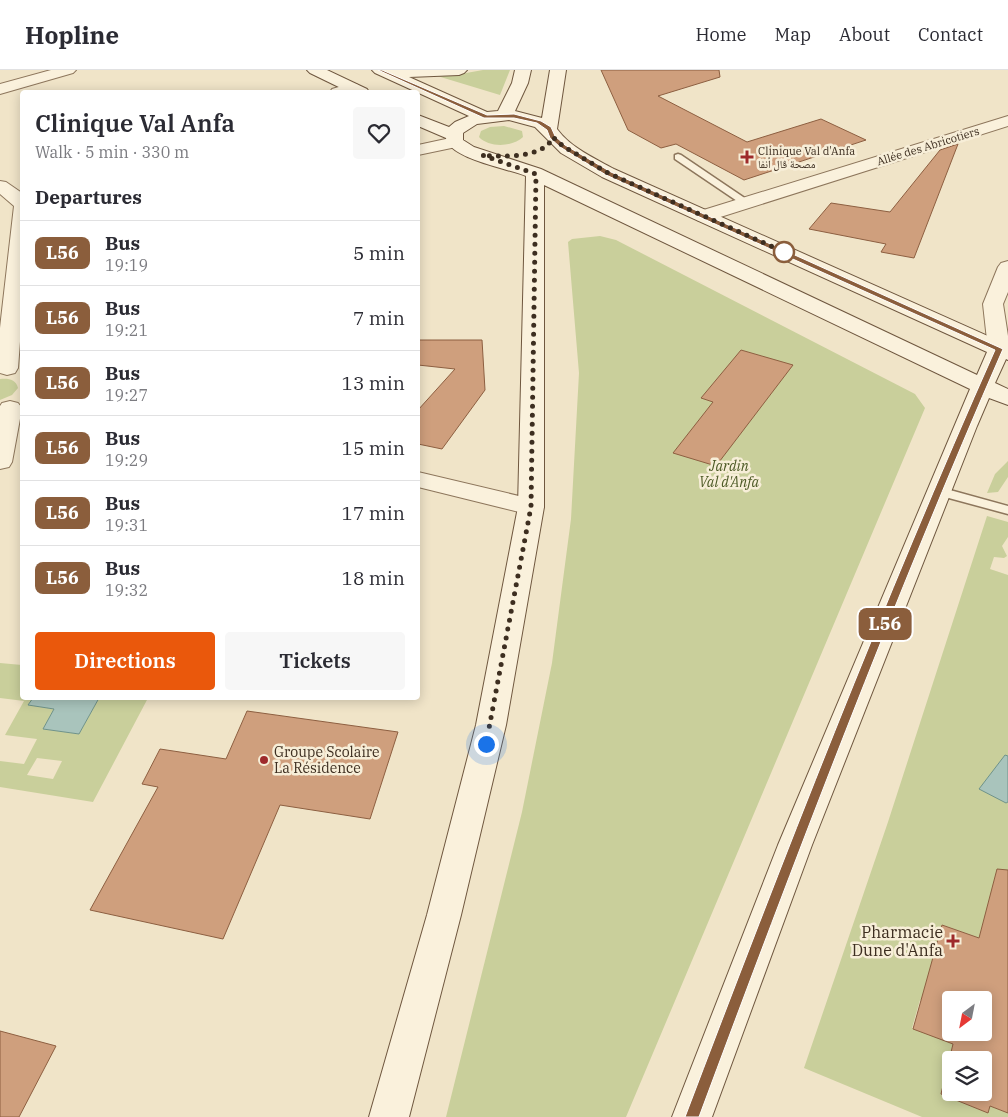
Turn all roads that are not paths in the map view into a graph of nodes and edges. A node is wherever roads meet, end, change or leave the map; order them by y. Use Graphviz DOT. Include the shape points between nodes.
graph roads {
  1 [pos="68,70"];
  2 [pos="315,70"];
  3 [pos="380,70"];
  4 [pos="386,70"];
  5 [pos="459,70"];
  6 [pos="523,70"];
  7 [pos="558,70"];
  8 [pos="0,89"];
  9 [pos="348,90"];
  10 [pos="504,116"];
  11 [pos="486,117"];
  12 [pos="420,121"];
  13 [pos="1008,121"];
  14 [pos="454,138"];
  15 [pos="542,148"];
  16 [pos="420,149"];
  17 [pos="678,157"];
  18 [pos="0,186"];
  19 [pos="20,201"];
  20 [pos="20,203"];
  21 [pos="746,203"];
  22 [pos="0,206"];
  23 [pos="704,216"];
  24 [pos="20,230"];
  25 [pos="1008,267"];
  26 [pos="1004,351"];
  27 [pos="10,368"];
  28 [pos="996,392"];
  29 [pos="11,407"];
  30 [pos="0,462"];
  31 [pos="420,480"];
  32 [pos="939,491"];
  33 [pos="531,507"];
  34 [pos="1008,510"];
  35 [pos="389,1117"];
  36 [pos="692,1117"];
  1 -- 8 [label="main road"];
  2 -- 9 [label="main road"];
  3 -- 11 [label="main road"];
  4 -- 5 [label="main road"];
  6 -- 10 [label="main road"];
  7 -- 15 [label="main road"];
  10 -- 11 [label="main road"];
  10 -- 15 [label="main road" via="531,119"];
  11 -- 14 [label="main road" via="463,124 456,129"];
  12 -- 14 [label="main road"];
  13 -- 21 [label="main road, Allée des Abricotiers"];
  14 -- 15 [label="main road" via="468,151 482,155"];
  14 -- 16 [label="main road"];
  15 -- 23 [label="main road" via="563,146 608,173"];
  15 -- 28 [label="main road"];
  15 -- 33 [label="main road"];
  17 -- 21 [label="lane"];
  18 -- 19 [label="main road"];
  20 -- 22 [label="main road"];
  21 -- 23 [label="main road, Allée des Abricotiers"];
  23 -- 26 [label="main road"];
  24 -- 27 [label="main road"];
  25 -- 26 [label="main road" via="993,304"];
  26 -- 28 [label="main road"];
  28 -- 32 [label="main road"];
  29 -- 30 [label="main road"];
  31 -- 33 [label="main road"];
  32 -- 34 [label="lane"];
  32 -- 36 [label="main road" via="794,845"];
  33 -- 35 [label="main road" via="491,725"];
}
